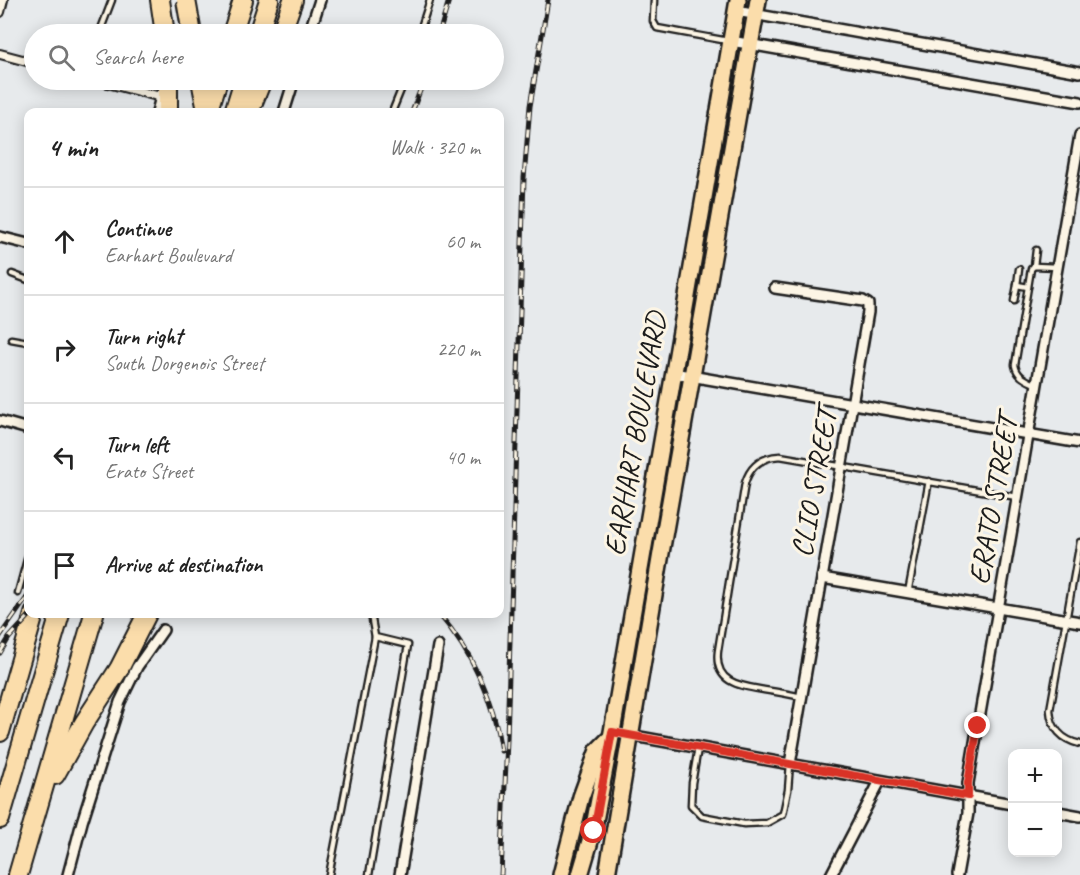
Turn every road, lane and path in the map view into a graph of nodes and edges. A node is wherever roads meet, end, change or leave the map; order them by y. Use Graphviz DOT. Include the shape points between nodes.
graph roads {
  1 [pos="3,0"];
  2 [pos="112,0"];
  3 [pos="186,0"];
  4 [pos="194,0"];
  5 [pos="236,0"];
  6 [pos="243,0"];
  7 [pos="269,0"];
  8 [pos="293,0"];
  9 [pos="320,0"];
  10 [pos="430,0"];
  11 [pos="654,0"];
  12 [pos="160,5"];
  13 [pos="737,5"];
  14 [pos="757,7"];
  15 [pos="0,12"];
  16 [pos="103,24"];
  17 [pos="163,24"];
  18 [pos="186,24"];
  19 [pos="190,24"];
  20 [pos="232,24"];
  21 [pos="235,24"];
  22 [pos="261,24"];
  23 [pos="285,24"];
  24 [pos="312,24"];
  25 [pos="422,24"];
  26 [pos="731,41"];
  27 [pos="750,45"];
  28 [pos="0,54"];
  29 [pos="24,60"];
  30 [pos="1080,72"];
  31 [pos="203,90"];
  32 [pos="215,90"];
  33 [pos="241,90"];
  34 [pos="258,90"];
  35 [pos="291,90"];
  36 [pos="401,90"];
  37 [pos="166,92"];
  38 [pos="1080,102"];
  39 [pos="159,108"];
  40 [pos="207,108"];
  41 [pos="209,108"];
  42 [pos="235,108"];
  43 [pos="251,108"];
  44 [pos="285,108"];
  45 [pos="394,108"];
  46 [pos="1080,135"];
  47 [pos="703,201"];
  48 [pos="722,204"];
  49 [pos="0,237"];
  50 [pos="24,243"];
  51 [pos="1036,250"];
  52 [pos="1034,266"];
  53 [pos="1057,267"];
  54 [pos="1019,269"];
  55 [pos="12,274"];
  56 [pos="24,278"];
  57 [pos="1017,285"];
  58 [pos="1028,287"];
  59 [pos="775,288"];
  60 [pos="1014,301"];
  61 [pos="11,339"];
  62 [pos="24,341"];
  63 [pos="673,373"];
  64 [pos="692,376"];
  65 [pos="1037,385"];
  66 [pos="852,404"];
  67 [pos="0,422"];
  68 [pos="24,428"];
  69 [pos="1029,434"];
  70 [pos="1080,443"];
  71 [pos="842,466"];
  72 [pos="929,482"];
  73 [pos="1018,497"];
  74 [pos="1080,542"];
  75 [pos="643,549"];
  76 [pos="661,553"];
  77 [pos="24,571"];
  78 [pos="822,578"];
  79 [pos="908,593"];
  80 [pos="18,594"];
  81 [pos="999,608"];
  82 [pos="33,618"];
  83 [pos="59,618"];
  84 [pos="93,618"];
  85 [pos="145,618"];
  86 [pos="372,618"];
  87 [pos="1065,619"];
  88 [pos="1080,622"];
  89 [pos="163,630"];
  90 [pos="375,638"];
  91 [pos="438,646"];
  92 [pos="801,697"];
  93 [pos="0,732"];
  94 [pos="611,735"];
  95 [pos="631,736"];
  96 [pos="1080,744"];
  97 [pos="698,748"];
  98 [pos="790,764"];
  99 [pos="880,781"];
  100 [pos="968,796"];
  101 [pos="40,803"];
  102 [pos="1008,803"];
  103 [pos="1062,813"];
  104 [pos="1080,816"];
  105 [pos="0,819"];
  106 [pos="18,875"];
  107 [pos="68,875"];
  108 [pos="329,875"];
  109 [pos="369,875"];
  110 [pos="399,875"];
  111 [pos="561,875"];
  112 [pos="580,875"];
  113 [pos="607,875"];
  114 [pos="831,875"];
  115 [pos="957,875"];
  1 -- 15 [label="street"];
  2 -- 16 [label="lane"];
  3 -- 19 [label="highway, bridge"];
  4 -- 18 [label="street"];
  5 -- 20 [label="highway"];
  6 -- 21 [label="highway"];
  7 -- 22 [label="highway"];
  8 -- 23 [label="highway"];
  9 -- 24 [label="street"];
  10 -- 25 [label="lane"];
  11 -- 26 [label="lane" via="653,21 657,28"];
  12 -- 17 [label="highway"];
  13 -- 14 [label="street"];
  13 -- 26 [label="main road, EARHART BOULEVARD"];
  14 -- 27 [label="main road, EARHART BOULEVARD"];
  14 -- 30 [label="street"];
  26 -- 27 [label="street"];
  26 -- 47 [label="main road, EARHART BOULEVARD"];
  27 -- 38 [label="street"];
  27 -- 48 [label="main road, EARHART BOULEVARD"];
  28 -- 29 [label="street"];
  31 -- 40 [label="highway"];
  32 -- 41 [label="highway"];
  33 -- 42 [label="highway"];
  34 -- 43 [label="highway"];
  35 -- 44 [label="street"];
  36 -- 45 [label="lane"];
  37 -- 39 [label="street"];
  46 -- 53 [label="street, ERATO STREET"];
  47 -- 48 [label="main road"];
  47 -- 63 [label="main road, EARHART BOULEVARD"];
  48 -- 64 [label="main road, EARHART BOULEVARD"];
  49 -- 50 [label="street"];
  51 -- 52 [label="lane"];
  52 -- 53 [label="lane"];
  52 -- 58 [label="lane"];
  53 -- 65 [label="street, ERATO STREET"];
  54 -- 57 [label="lane"];
  55 -- 56 [label="lane"];
  57 -- 58 [label="lane"];
  57 -- 60 [label="lane"];
  58 -- 65 [label="lane" via="1015,364 1021,377"];
  59 -- 66 [label="street, CLIO STREET" via="868,304"];
  61 -- 62 [label="lane"];
  63 -- 64 [label="street"];
  63 -- 75 [label="main road, EARHART BOULEVARD"];
  64 -- 66 [label="street"];
  64 -- 76 [label="main road, EARHART BOULEVARD"];
  65 -- 69 [label="street, ERATO STREET"];
  66 -- 69 [label="street"];
  66 -- 71 [label="street, CLIO STREET"];
  67 -- 68 [label="street"];
  69 -- 70 [label="street"];
  69 -- 73 [label="street, ERATO STREET"];
  71 -- 72 [label="lane"];
  71 -- 78 [label="street, CLIO STREET"];
  71 -- 92 [label="lane" via="774,456 756,464 745,483 718,664 725,677 736,685"];
  72 -- 73 [label="lane"];
  72 -- 79 [label="lane"];
  73 -- 81 [label="street, ERATO STREET"];
  74 -- 87 [label="lane"];
  75 -- 76 [label="main road"];
  75 -- 94 [label="main road, EARHART BOULEVARD"];
  76 -- 95 [label="main road, EARHART BOULEVARD"];
  77 -- 80 [label="lane"];
  78 -- 79 [label="street"];
  78 -- 92 [label="street, CLIO STREET"];
  79 -- 81 [label="street"];
  81 -- 87 [label="street"];
  81 -- 100 [label="street, ERATO STREET"];
  82 -- 93 [label="highway"];
  83 -- 105 [label="highway"];
  84 -- 101 [label="highway"];
  85 -- 101 [label="highway"];
  86 -- 90 [label="lane"];
  87 -- 88 [label="street"];
  87 -- 96 [label="lane" via="1051,715 1060,734"];
  89 -- 107 [label="street" via="137,667 120,702"];
  90 -- 108 [label="lane"];
  90 -- 109 [label="lane" via="408,645"];
  91 -- 110 [label="street"];
  92 -- 98 [label="street, CLIO STREET"];
  94 -- 95 [label="street"];
  94 -- 111 [label="main road" via="598,750 581,797"];
  94 -- 112 [label="main road, EARHART BOULEVARD" via="594,831"];
  95 -- 97 [label="street"];
  95 -- 113 [label="main road, EARHART BOULEVARD"];
  97 -- 98 [label="street"];
  97 -- 98 [label="lane" via="691,805 702,816 744,824 767,823 783,814"];
  98 -- 99 [label="street"];
  99 -- 100 [label="street"];
  99 -- 114 [label="street"];
  100 -- 102 [label="street"];
  100 -- 115 [label="street, ERATO STREET"];
  101 -- 106 [label="highway"];
  103 -- 104 [label="street"];
}
